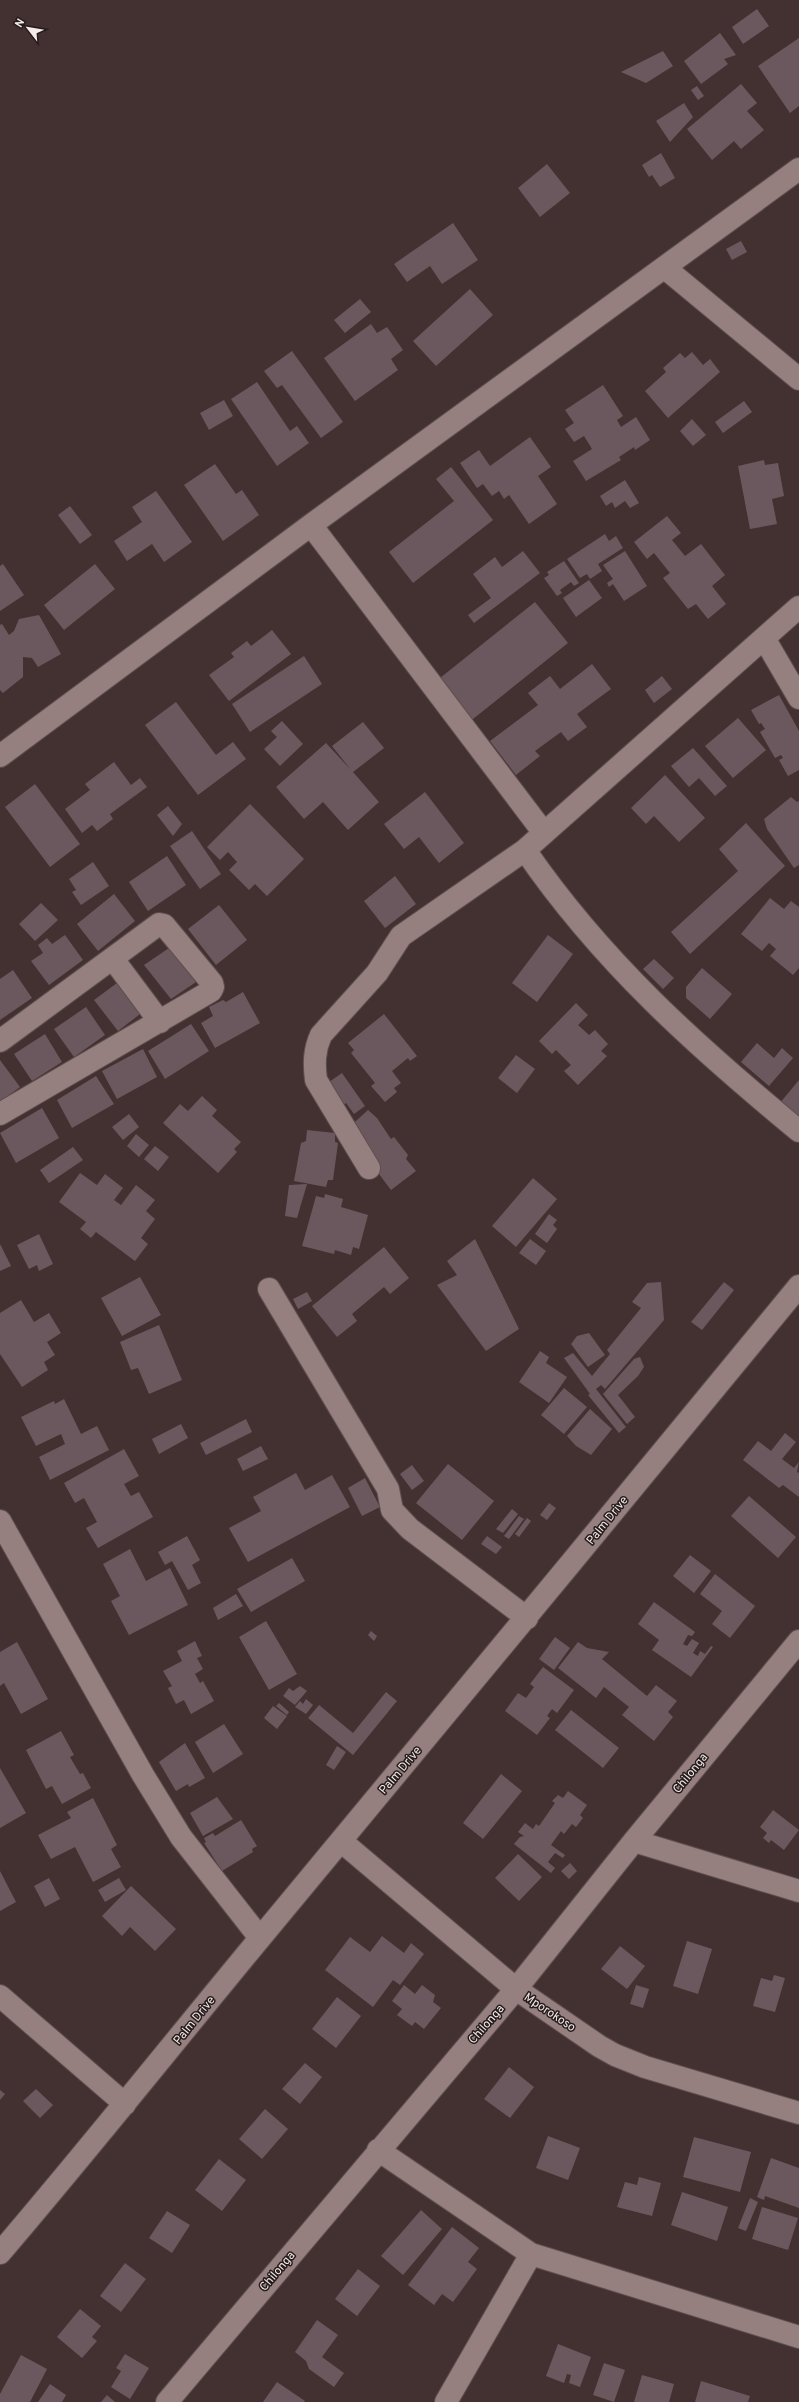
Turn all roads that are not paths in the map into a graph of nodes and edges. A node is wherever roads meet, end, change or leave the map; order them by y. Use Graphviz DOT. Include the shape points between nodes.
graph roads {
  1 [pos="799,169"];
  2 [pos="665,268"];
  3 [pos="799,379"];
  4 [pos="311,524"];
  5 [pos="799,607"];
  6 [pos="764,638"];
  7 [pos="799,698"];
  8 [pos="0,756"];
  9 [pos="544,833"];
  10 [pos="525,850"];
  11 [pos="113,959"];
  12 [pos="160,1022"];
  13 [pos="0,1041"];
  14 [pos="0,1114"];
  15 [pos="799,1131"];
  16 [pos="369,1168"];
  17 [pos="799,1286"];
  18 [pos="269,1289"];
  19 [pos="0,1521"];
  20 [pos="527,1618"];
  21 [pos="799,1641"];
  22 [pos="341,1841"];
  23 [pos="634,1841"];
  24 [pos="799,1891"];
  25 [pos="260,1938"];
  26 [pos="516,1989"];
  27 [pos="0,1996"];
  28 [pos="126,2104"];
  29 [pos="799,2113"];
  30 [pos="378,2150"];
  31 [pos="0,2253"];
  32 [pos="531,2254"];
  33 [pos="799,2337"];
  34 [pos="167,2402"];
  35 [pos="446,2402"];
  1 -- 2 [label="street"];
  2 -- 3 [label="street"];
  2 -- 4 [label="street"];
  4 -- 8 [label="street"];
  4 -- 9 [label="street"];
  5 -- 6 [label="street"];
  6 -- 7 [label="street"];
  6 -- 9 [label="street"];
  9 -- 10 [label="street"];
  10 -- 15 [label="street" via="568,908 650,1001 696,1044"];
  10 -- 16 [label="street" via="401,936 377,972 321,1035 316,1045 316,1080"];
  11 -- 12 [label="street"];
  11 -- 12 [label="street" via="156,926 164,925 212,983 211,991"];
  11 -- 13 [label="street"];
  12 -- 14 [label="street"];
  17 -- 20 [label="street, Palm Drive"];
  18 -- 20 [label="street" via="388,1488 392,1510 410,1529"];
  19 -- 25 [label="street" via="143,1775 177,1830"];
  20 -- 22 [label="street, Palm Drive"];
  21 -- 23 [label="street, Chilonga"];
  22 -- 25 [label="street, Palm Drive"];
  22 -- 26 [label="street, Mporokoso"];
  23 -- 24 [label="street"];
  23 -- 26 [label="street, Chilonga"];
  25 -- 28 [label="street, Palm Drive"];
  26 -- 29 [label="street, Mporokoso" via="615,2055"];
  26 -- 30 [label="street, Chilonga"];
  27 -- 28 [label="street"];
  28 -- 31 [label="street, Palm Drive"];
  30 -- 32 [label="street"];
  30 -- 34 [label="street, Chilonga"];
  32 -- 33 [label="street"];
  32 -- 35 [label="street"];
}
